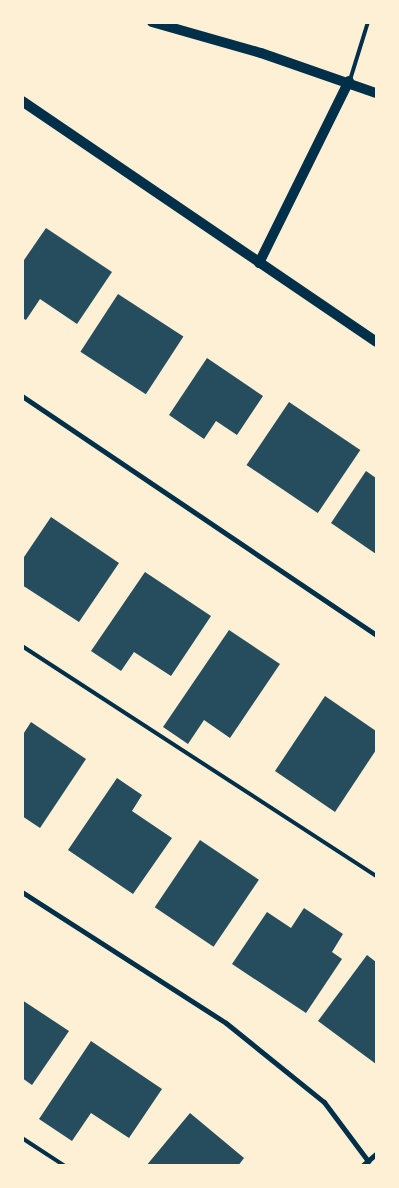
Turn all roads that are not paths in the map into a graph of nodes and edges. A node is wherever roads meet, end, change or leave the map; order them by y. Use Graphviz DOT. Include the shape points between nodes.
graph roads {
  1 [pos="152,22"];
  2 [pos="368,22"];
  3 [pos="349,81"];
  4 [pos="376,93"];
  5 [pos="22,101"];
  6 [pos="258,263"];
  7 [pos="376,342"];
  8 [pos="22,396"];
  9 [pos="376,635"];
  10 [pos="22,646"];
  11 [pos="376,876"];
  12 [pos="22,892"];
  13 [pos="22,1138"];
  14 [pos="376,1154"];
  15 [pos="368,1161"];
  16 [pos="64,1166"];
  17 [pos="362,1166"];
  1 -- 3 [label="main road"];
  2 -- 3 [label="lane"];
  3 -- 4 [label="main road"];
  3 -- 6 [label="main road"];
  5 -- 6 [label="main road"];
  6 -- 7 [label="main road"];
  8 -- 9 [label="street"];
  10 -- 11 [label="lane"];
  12 -- 15 [label="street" via="226,1023 324,1102"];
  13 -- 16 [label="lane"];
  14 -- 15 [label="street"];
  15 -- 17 [label="street"];
}
